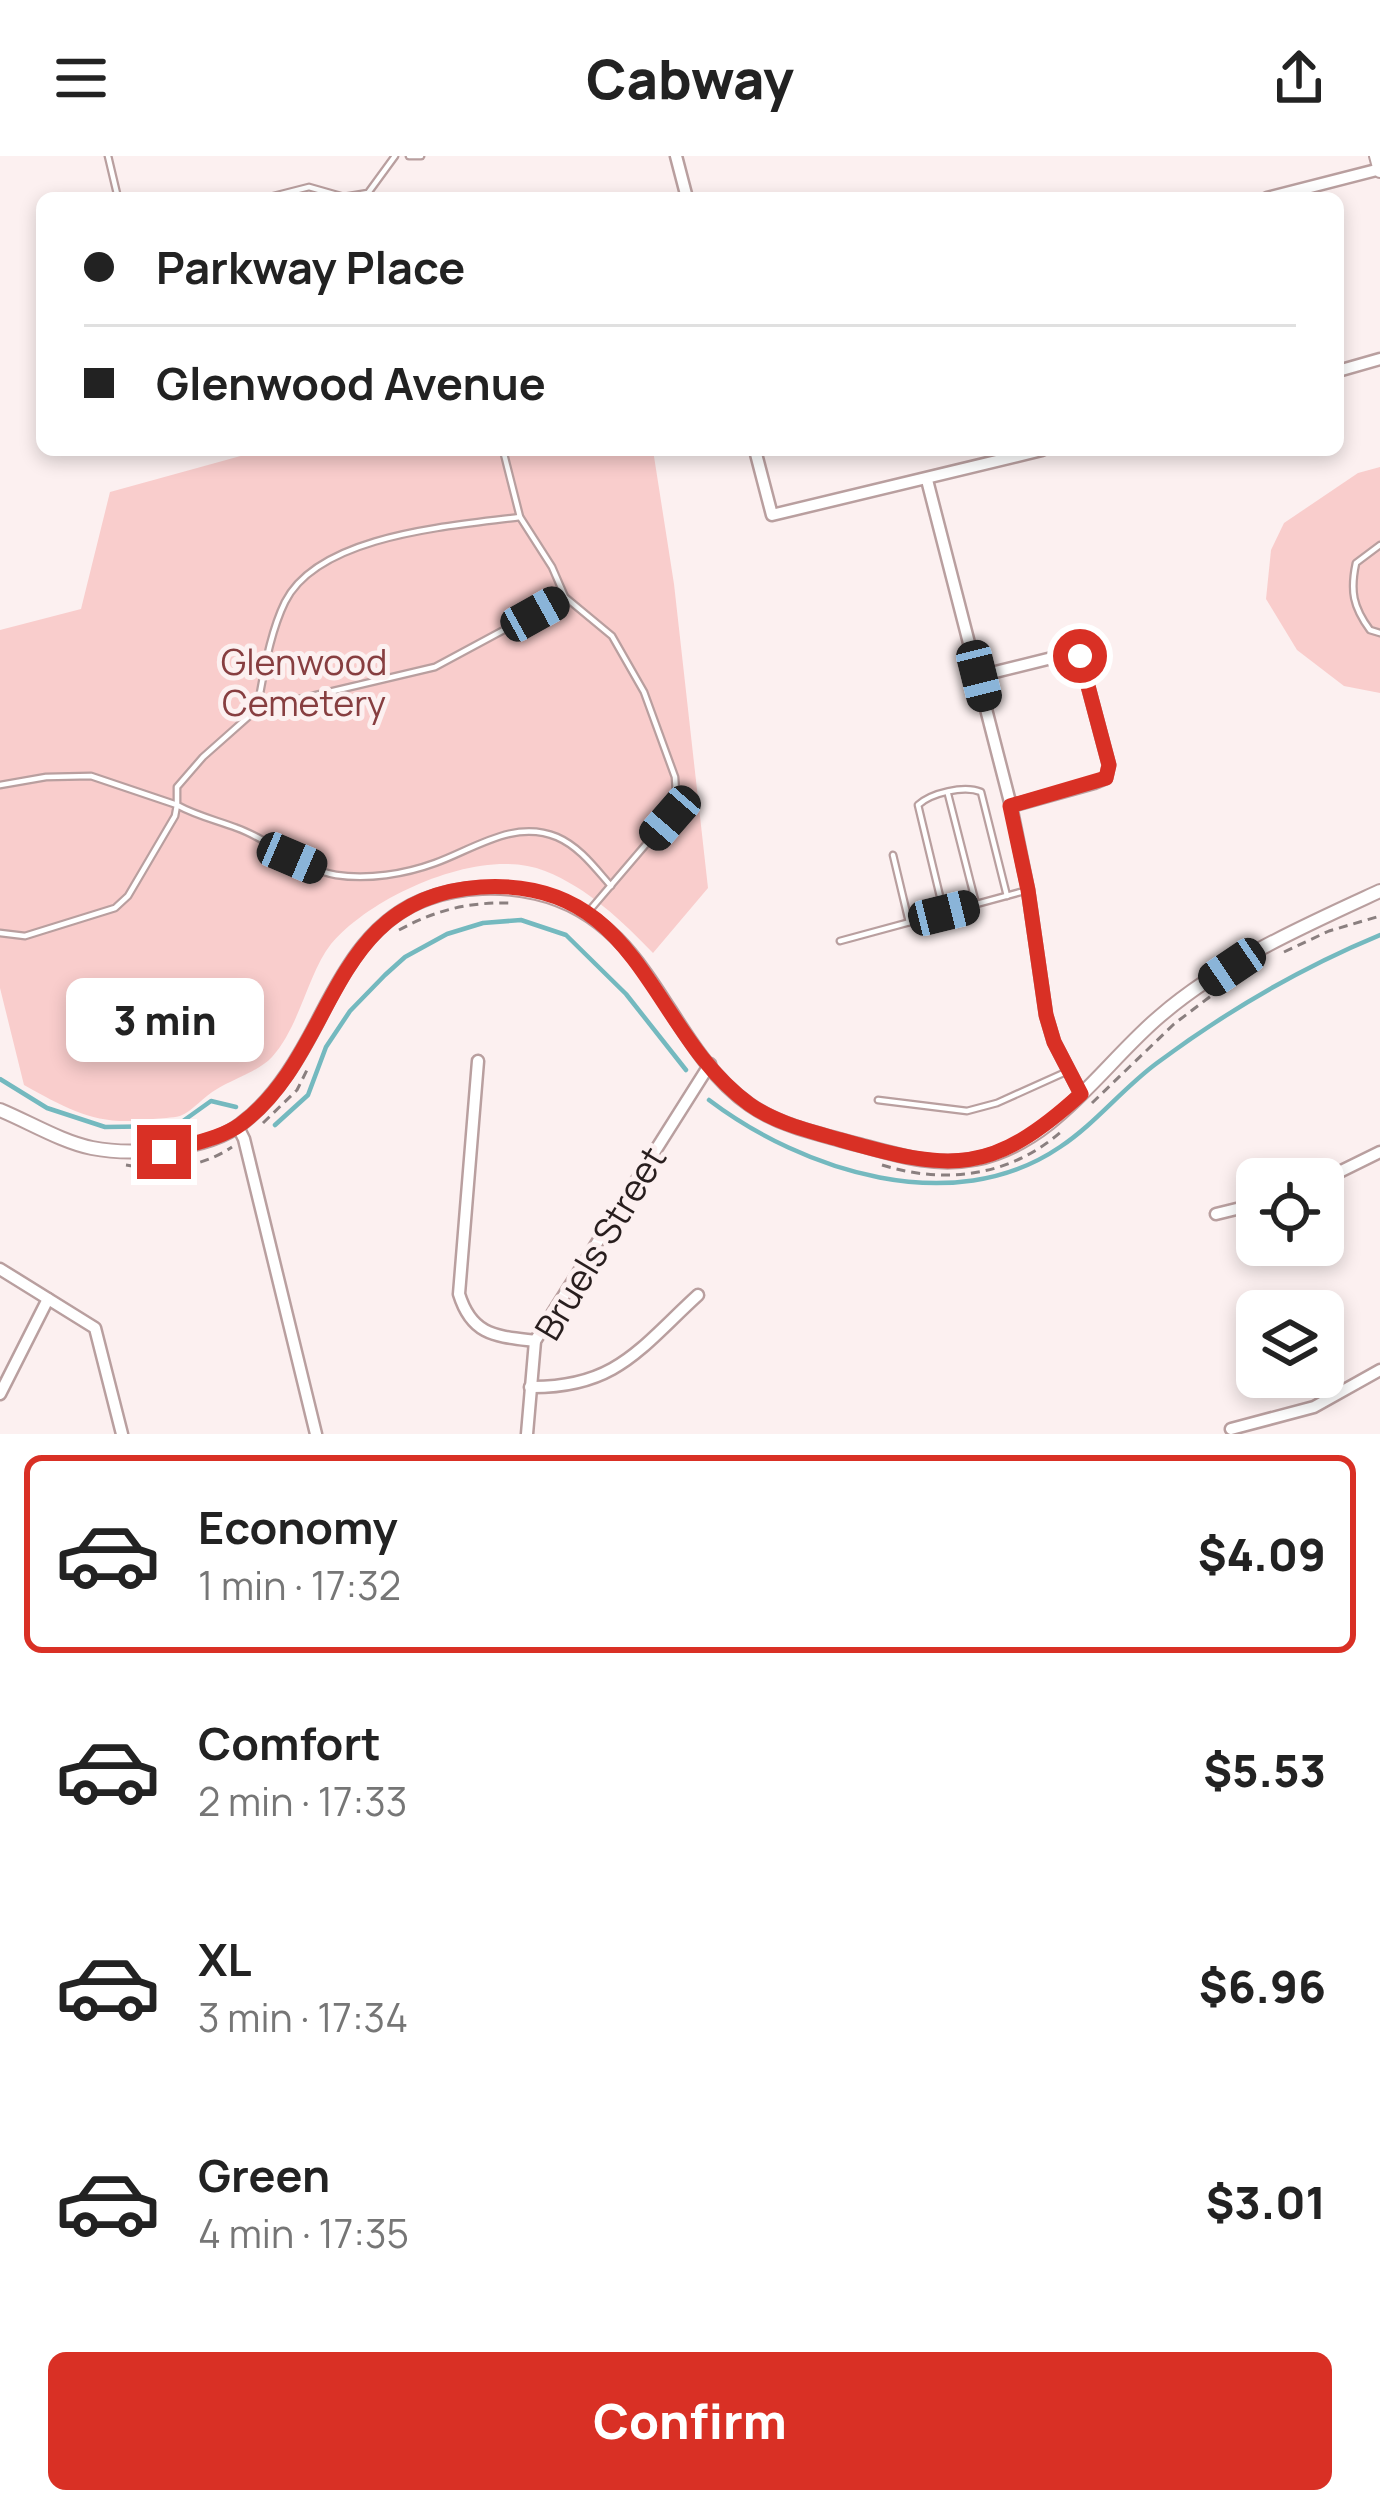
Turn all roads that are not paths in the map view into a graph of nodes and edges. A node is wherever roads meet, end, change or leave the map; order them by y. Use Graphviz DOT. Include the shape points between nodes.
graph roads {
  1 [pos="108,156"];
  2 [pos="395,156"];
  3 [pos="409,156"];
  4 [pos="421,156"];
  5 [pos="676,156"];
  6 [pos="1376,156"];
  7 [pos="1380,170"];
  8 [pos="117,192"];
  9 [pos="292,192"];
  10 [pos="325,192"];
  11 [pos="369,192"];
  12 [pos="685,192"];
  13 [pos="1291,192"];
  14 [pos="1380,359"];
  15 [pos="1344,368"];
  16 [pos="505,456"];
  17 [pos="757,456"];
  18 [pos="1019,456"];
  19 [pos="927,480"];
  20 [pos="520,517"];
  21 [pos="1380,545"];
  22 [pos="565,597"];
  23 [pos="1380,632"];
  24 [pos="979,676"];
  25 [pos="257,709"];
  26 [pos="0,785"];
  27 [pos="948,793"];
  28 [pos="177,805"];
  29 [pos="1010,806"];
  30 [pos="893,855"];
  31 [pos="611,886"];
  32 [pos="1028,890"];
  33 [pos="1380,890"];
  34 [pos="1007,896"];
  35 [pos="976,904"];
  36 [pos="589,911"];
  37 [pos="944,913"];
  38 [pos="909,922"];
  39 [pos="0,933"];
  40 [pos="840,941"];
  41 [pos="478,1061"];
  42 [pos="710,1064"];
  43 [pos="1068,1071"];
  44 [pos="1081,1094"];
  45 [pos="878,1100"];
  46 [pos="0,1110"];
  47 [pos="241,1133"];
  48 [pos="1380,1152"];
  49 [pos="1344,1170"];
  50 [pos="1236,1209"];
  51 [pos="1216,1214"];
  52 [pos="0,1269"];
  53 [pos="698,1295"];
  54 [pos="48,1299"];
  55 [pos="535,1341"];
  56 [pos="1380,1370"];
  57 [pos="530,1387"];
  58 [pos="0,1394"];
  59 [pos="1232,1429"];
  60 [pos="122,1434"];
  61 [pos="316,1434"];
  62 [pos="526,1434"];
  1 -- 8 [label="lane"];
  2 -- 11 [label="lane"];
  3 -- 4 [label="lane"];
  5 -- 12 [label="street"];
  6 -- 7 [label="street"];
  7 -- 13 [label="street"];
  9 -- 10 [label="lane"];
  14 -- 15 [label="street"];
  16 -- 20 [label="lane"];
  17 -- 19 [label="street" via="772,515"];
  18 -- 19 [label="street"];
  19 -- 24 [label="street"];
  20 -- 22 [label="lane"];
  20 -- 25 [label="lane" via="414,531 301,579 269,652"];
  21 -- 23 [label="lane" via="1356,562 1351,588 1356,611"];
  22 -- 25 [label="lane" via="435,667"];
  22 -- 31 [label="lane" via="612,636 628,662 678,792 670,818"];
  24 -- 29 [label="street"];
  24 -- 29 [label="street" via="1080,656 1109,765 1106,778"];
  25 -- 28 [label="lane" via="177,787"];
  26 -- 28 [label="lane" via="91,776"];
  27 -- 34 [label="lane" via="981,792"];
  27 -- 35 [label="lane"];
  27 -- 37 [label="lane" via="918,806"];
  28 -- 31 [label="lane" via="333,875 379,876 433,864 529,831 584,855"];
  28 -- 39 [label="lane" via="115,908 25,936"];
  29 -- 32 [label="street"];
  30 -- 38 [label="lane"];
  31 -- 36 [label="lane"];
  32 -- 34 [label="lane"];
  32 -- 43 [label="street" via="1046,1015"];
  33 -- 44 [label="street" via="1268,943 1161,1014"];
  34 -- 35 [label="lane"];
  35 -- 37 [label="lane"];
  36 -- 42 [label="street" via="634,957"];
  36 -- 47 [label="street" via="522,889 480,887 427,898 381,926 350,960 274,1092"];
  37 -- 38 [label="lane"];
  38 -- 40 [label="lane"];
  41 -- 55 [label="street" via="459,1294 465,1314 492,1336"];
  42 -- 44 [label="street" via="749,1104 793,1126 933,1163 1005,1151"];
  42 -- 55 [label="street, Bruels Street"];
  43 -- 44 [label="street"];
  43 -- 45 [label="lane" via="968,1111"];
  46 -- 47 [label="street" via="90,1148 164,1152"];
  47 -- 61 [label="street"];
  48 -- 49 [label="street"];
  50 -- 51 [label="street"];
  52 -- 54 [label="street"];
  53 -- 57 [label="street" via="600,1378"];
  54 -- 58 [label="street"];
  54 -- 60 [label="street" via="95,1328"];
  55 -- 57 [label="street, Bruels Street"];
  56 -- 59 [label="street" via="1314,1407"];
  57 -- 62 [label="street, Bruels Street"];
}
